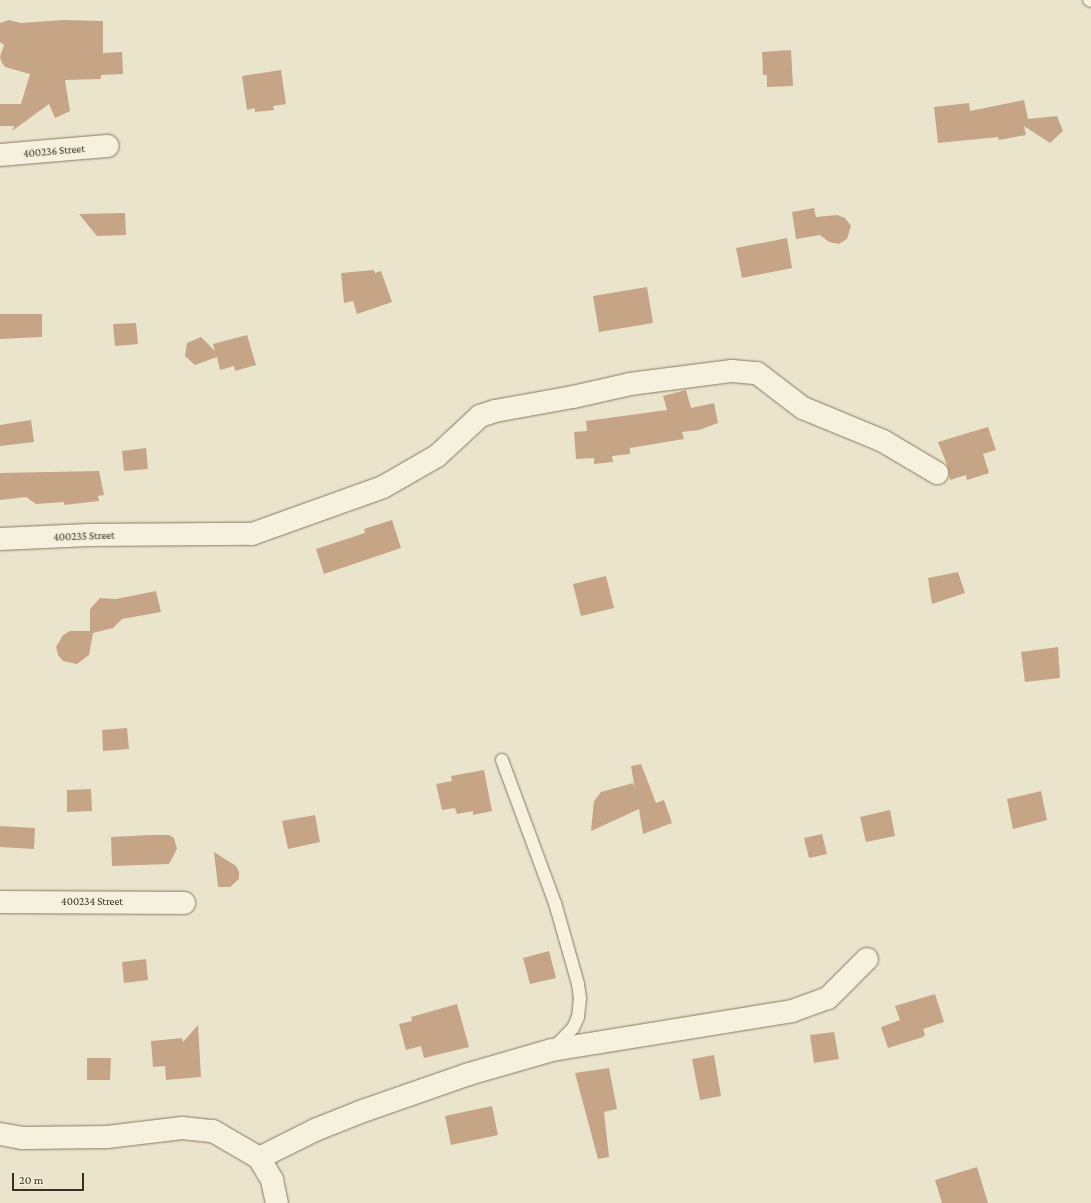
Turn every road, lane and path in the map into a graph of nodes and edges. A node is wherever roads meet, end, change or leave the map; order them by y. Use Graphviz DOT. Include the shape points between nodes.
graph roads {
  1 [pos="108,146"];
  2 [pos="0,155"];
  3 [pos="937,473"];
  4 [pos="0,539"];
  5 [pos="502,760"];
  6 [pos="0,902"];
  7 [pos="184,903"];
  8 [pos="867,959"];
  9 [pos="552,1050"];
  10 [pos="0,1134"];
  11 [pos="259,1158"];
  12 [pos="277,1203"];
  1 -- 2 [label="street, 400236 Street"];
  3 -- 4 [label="street, 400235 Street" via="884,441 803,408 756,373 732,371 630,384 480,416 437,456 383,487 252,534"];
  5 -- 9 [label="lane" via="555,903 578,984 578,1017 565,1038"];
  6 -- 7 [label="street, 400234 Street"];
  8 -- 9 [label="street" via="828,998 792,1011"];
  9 -- 11 [label="street" via="469,1074 360,1112 315,1130"];
  10 -- 11 [label="street" via="22,1138 107,1137 182,1128 213,1131"];
  11 -- 12 [label="street" via="272,1180"];
}
